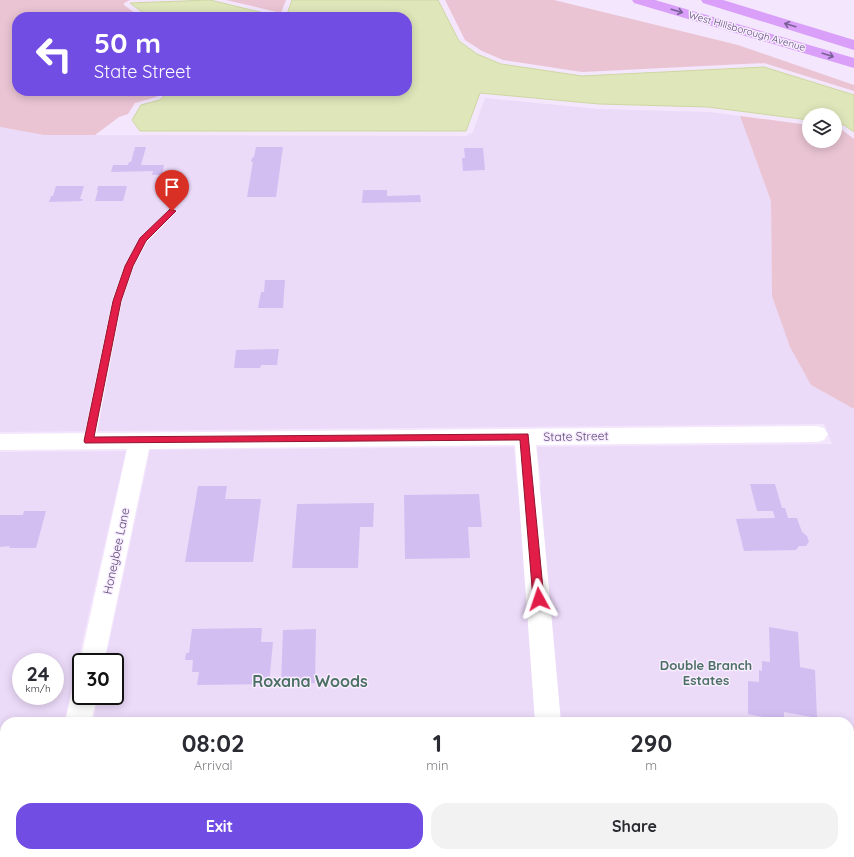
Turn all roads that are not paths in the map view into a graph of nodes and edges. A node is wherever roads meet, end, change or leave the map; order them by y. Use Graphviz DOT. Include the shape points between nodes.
graph roads {
  1 [pos="639,0"];
  2 [pos="708,0"];
  3 [pos="854,45"];
  4 [pos="854,63"];
  5 [pos="172,211"];
  6 [pos="817,434"];
  7 [pos="525,437"];
  8 [pos="140,440"];
  9 [pos="89,441"];
  10 [pos="0,442"];
  11 [pos="94,653"];
  12 [pos="82,705"];
  13 [pos="79,717"];
  14 [pos="548,717"];
  1 -- 4 [label="main road, West Hillsborough Avenue, one-way"];
  3 -- 2 [label="main road, West Hillsborough Avenue, one-way"];
  5 -- 9 [label="lane" via="143,240 129,266 117,301"];
  6 -- 7 [label="street, State Street"];
  7 -- 8 [label="street, State Street"];
  7 -- 14 [label="street"];
  8 -- 9 [label="street, State Street"];
  8 -- 11 [label="street, Honeybee Lane"];
  9 -- 10 [label="street, State Street"];
  12 -- 13 [label="street"];
}
